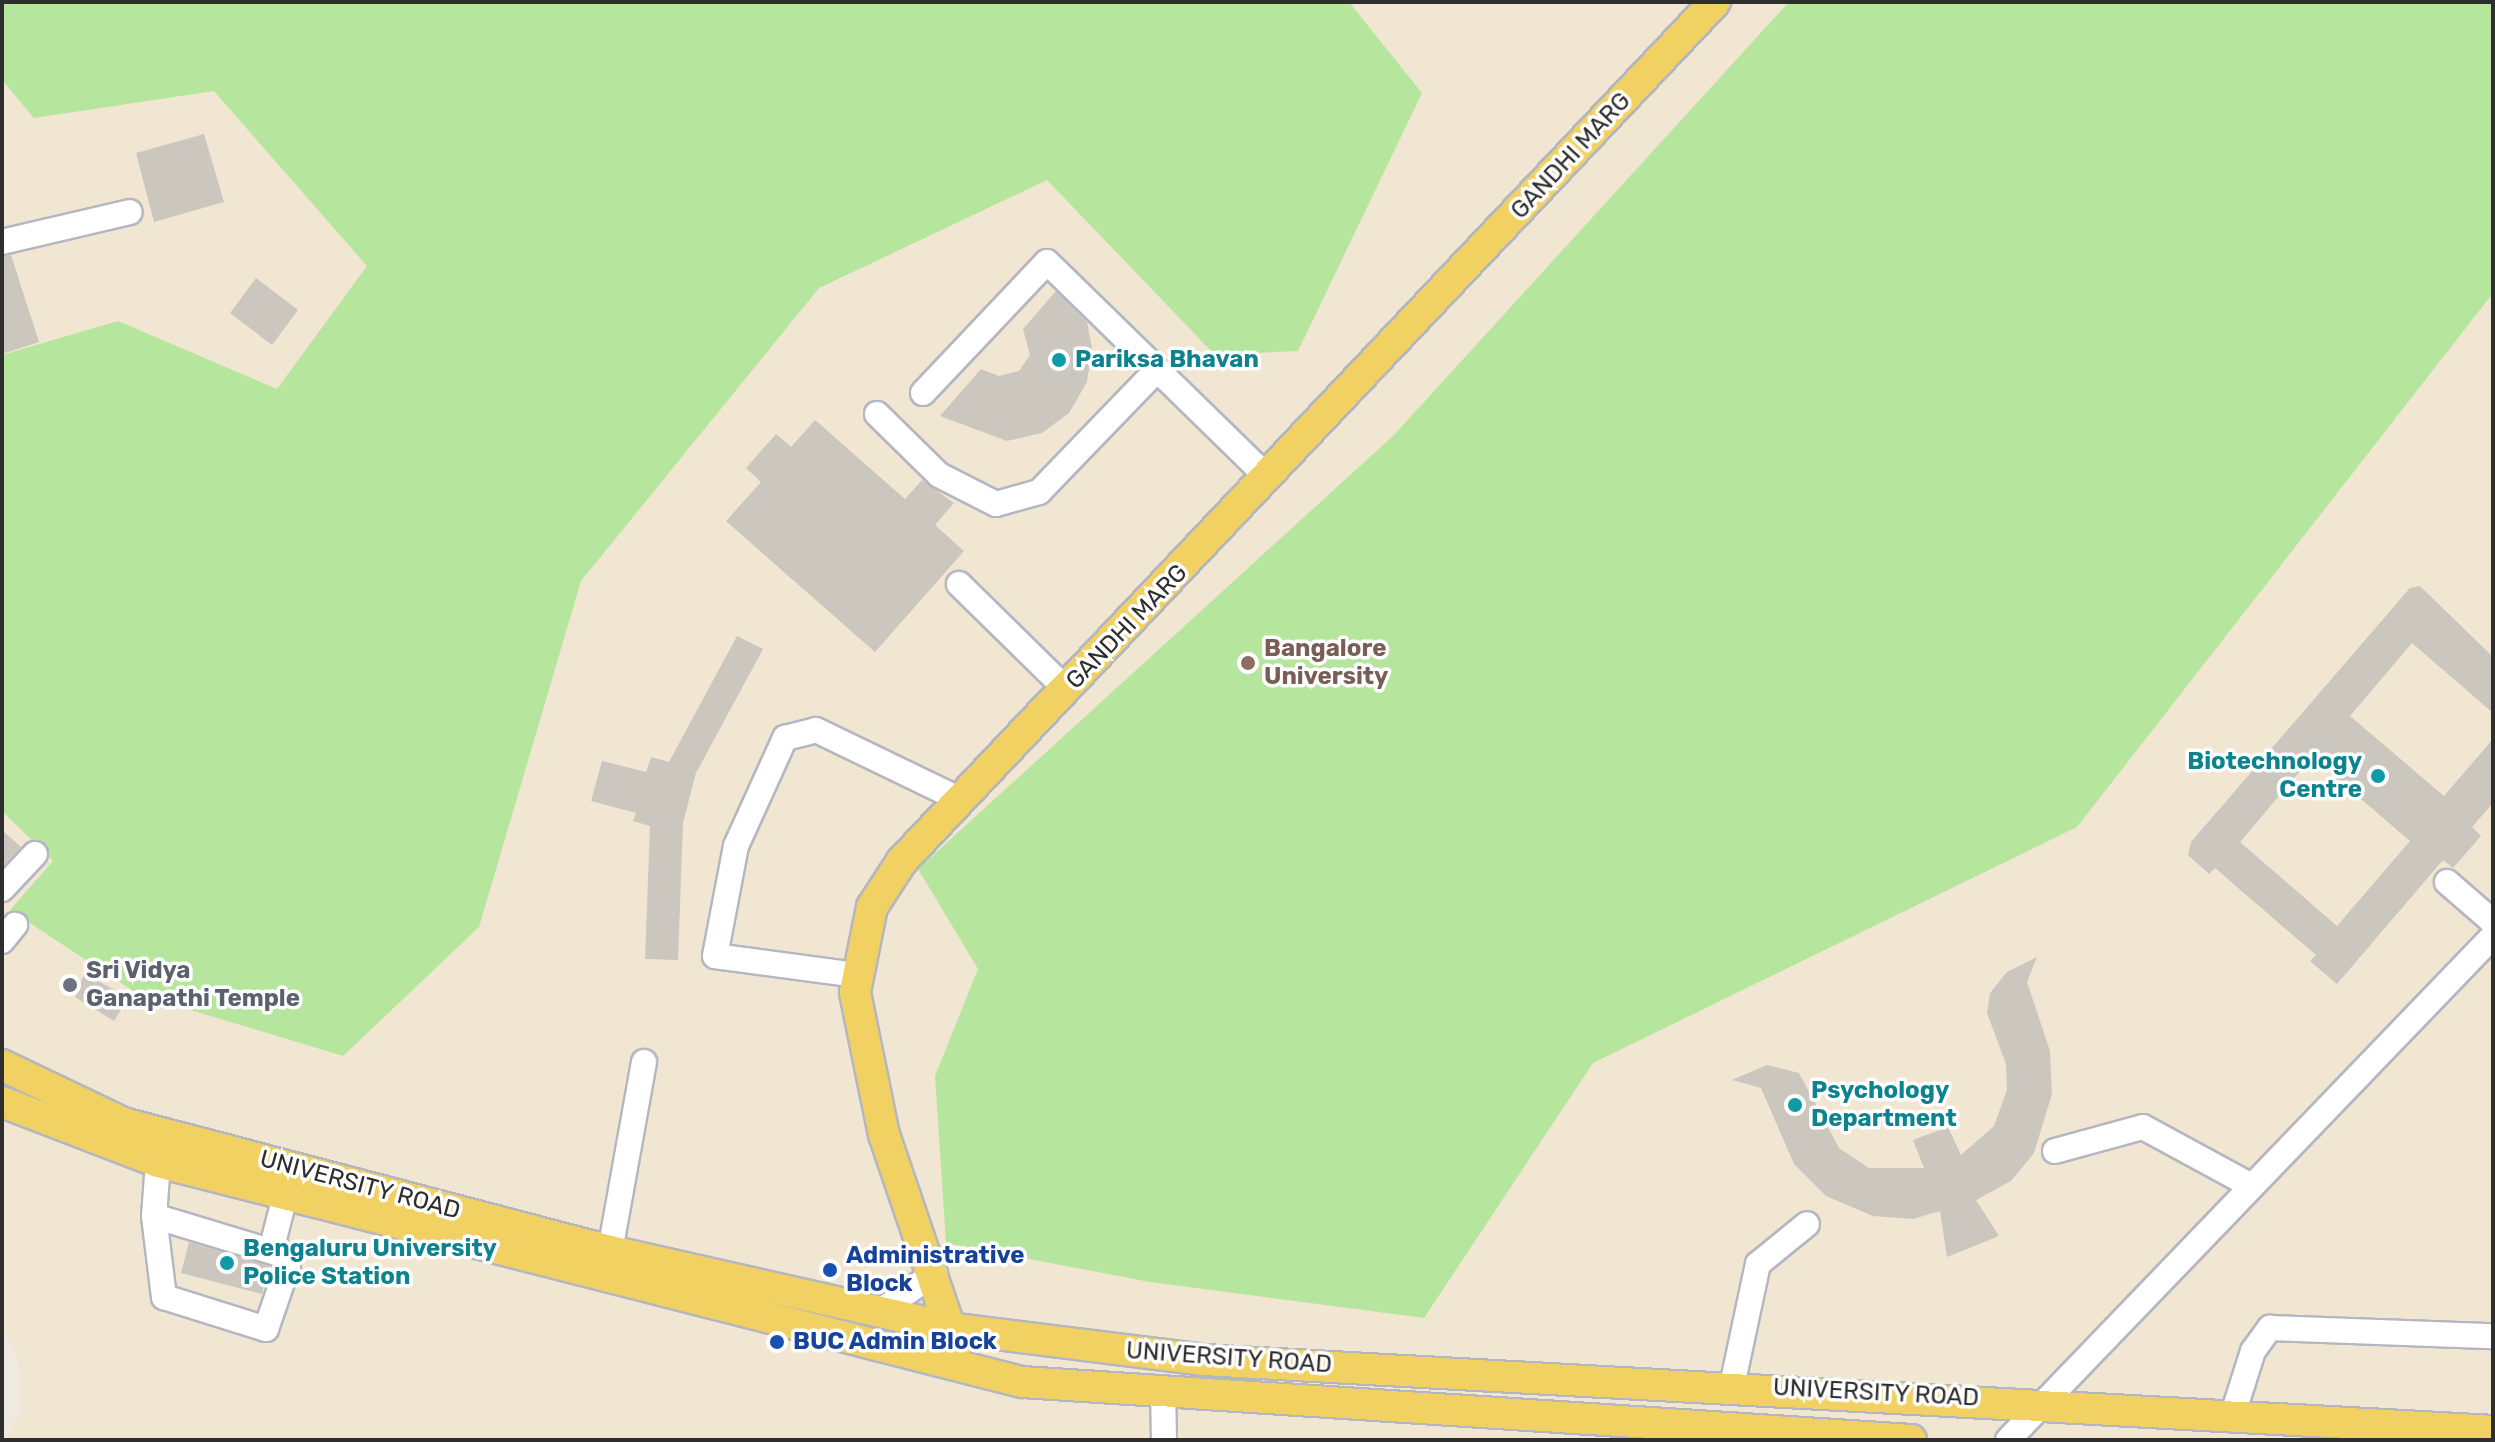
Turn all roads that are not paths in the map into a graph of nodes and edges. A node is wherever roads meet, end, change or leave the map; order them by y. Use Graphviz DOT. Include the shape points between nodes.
graph roads {
  1 [pos="1707,5"];
  2 [pos="130,212"];
  3 [pos="2,242"];
  4 [pos="1157,370"];
  5 [pos="923,393"];
  6 [pos="877,414"];
  7 [pos="1268,478"];
  8 [pos="959,584"];
  9 [pos="1067,690"];
  10 [pos="961,800"];
  11 [pos="35,854"];
  12 [pos="2447,882"];
  13 [pos="2,889"];
  14 [pos="2493,922"];
  15 [pos="2493,936"];
  16 [pos="857,975"];
  17 [pos="644,1062"];
  18 [pos="2,1065"];
  19 [pos="2,1102"];
  20 [pos="2055,1151"];
  21 [pos="158,1162"];
  22 [pos="2250,1185"];
  23 [pos="285,1196"];
  24 [pos="377,1205"];
  25 [pos="154,1216"];
  26 [pos="1807,1224"];
  27 [pos="610,1251"];
  28 [pos="280,1254"];
  29 [pos="935,1273"];
  30 [pos="879,1312"];
  31 [pos="956,1329"];
  32 [pos="2493,1336"];
  33 [pos="955,1369"];
  34 [pos="1732,1386"];
  35 [pos="1163,1389"];
  36 [pos="2039,1401"];
  37 [pos="2233,1414"];
  38 [pos="2493,1431"];
  39 [pos="1164,1440"];
  40 [pos="1911,1440"];
  41 [pos="2008,1440"];
  1 -- 7 [label="main road, GANDHI MARG"];
  2 -- 3 [label="street"];
  4 -- 5 [label="street" via="1047,262"];
  4 -- 6 [label="street" via="1039,492 996,504 939,475"];
  4 -- 7 [label="street"];
  7 -- 9 [label="main road, GANDHI MARG"];
  8 -- 9 [label="street"];
  9 -- 10 [label="main road, GANDHI MARG"];
  10 -- 16 [label="main road, GANDHI MARG" via="902,861 872,907"];
  10 -- 16 [label="street" via="816,730 785,738 736,846 715,956"];
  11 -- 13 [label="street"];
  12 -- 14 [label="street"];
  15 -- 22 [label="street"];
  16 -- 29 [label="main road, GANDHI MARG" via="884,1135"];
  17 -- 27 [label="street"];
  18 -- 24 [label="main road, UNIVERSITY ROAD" via="123,1123"];
  19 -- 21 [label="main road, UNIVERSITY ROAD"];
  20 -- 22 [label="street" via="2143,1127"];
  21 -- 23 [label="main road, UNIVERSITY ROAD"];
  21 -- 25 [label="street"];
  22 -- 36 [label="street"];
  23 -- 24 [label="main road, UNIVERSITY ROAD"];
  23 -- 28 [label="street" via="273,1243"];
  24 -- 27 [label="main road, UNIVERSITY ROAD"];
  24 -- 33 [label="main road, UNIVERSITY ROAD"];
  25 -- 28 [label="street"];
  25 -- 28 [label="street" via="164,1297 266,1329 288,1265"];
  26 -- 34 [label="street" via="1758,1264"];
  27 -- 30 [label="main road, UNIVERSITY ROAD"];
  29 -- 30 [label="street"];
  29 -- 31 [label="main road, GANDHI MARG"];
  30 -- 31 [label="main road, UNIVERSITY ROAD"];
  31 -- 33 [label="main road, GANDHI MARG"];
  31 -- 34 [label="main road, UNIVERSITY ROAD" via="1204,1360"];
  32 -- 37 [label="street" via="2270,1328 2253,1351"];
  33 -- 35 [label="main road, UNIVERSITY ROAD" via="1022,1382"];
  34 -- 36 [label="main road, UNIVERSITY ROAD"];
  35 -- 39 [label="street"];
  35 -- 40 [label="main road, UNIVERSITY ROAD"];
  36 -- 37 [label="main road, UNIVERSITY ROAD"];
  36 -- 41 [label="street"];
  37 -- 38 [label="main road, UNIVERSITY ROAD"];
}
